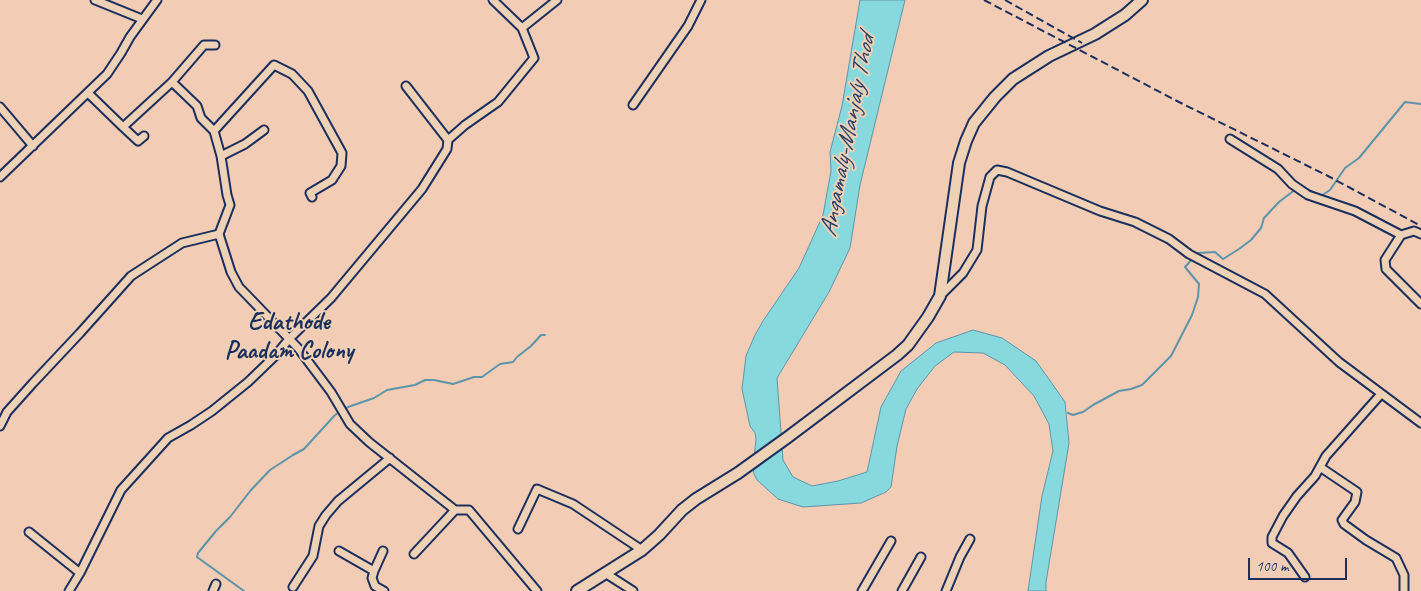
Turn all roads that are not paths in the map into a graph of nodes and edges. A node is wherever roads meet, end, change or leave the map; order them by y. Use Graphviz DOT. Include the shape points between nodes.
graph roads {
  1 [pos="95,0"];
  2 [pos="157,0"];
  3 [pos="493,0"];
  4 [pos="557,0"];
  5 [pos="701,0"];
  6 [pos="1142,0"];
  7 [pos="142,19"];
  8 [pos="522,28"];
  9 [pos="215,45"];
  10 [pos="172,82"];
  11 [pos="406,86"];
  12 [pos="88,93"];
  13 [pos="633,105"];
  14 [pos="0,107"];
  15 [pos="123,127"];
  16 [pos="264,130"];
  17 [pos="214,131"];
  18 [pos="144,136"];
  19 [pos="448,140"];
  20 [pos="1230,140"];
  21 [pos="33,146"];
  22 [pos="221,156"];
  23 [pos="0,178"];
  24 [pos="312,198"];
  25 [pos="219,234"];
  26 [pos="1421,234"];
  27 [pos="1401,235"];
  28 [pos="940,296"];
  29 [pos="1421,304"];
  30 [pos="289,339"];
  31 [pos="1382,394"];
  32 [pos="1419,418"];
  33 [pos="0,426"];
  34 [pos="390,458"];
  35 [pos="1320,467"];
  36 [pos="455,510"];
  37 [pos="518,529"];
  38 [pos="29,532"];
  39 [pos="970,539"];
  40 [pos="891,541"];
  41 [pos="642,550"];
  42 [pos="339,551"];
  43 [pos="383,551"];
  44 [pos="414,554"];
  45 [pos="921,557"];
  46 [pos="374,571"];
  47 [pos="80,573"];
  48 [pos="605,573"];
  49 [pos="1304,577"];
  50 [pos="293,587"];
  51 [pos="947,590"];
  52 [pos="69,591"];
  53 [pos="384,591"];
  54 [pos="537,591"];
  55 [pos="576,591"];
  56 [pos="633,591"];
  57 [pos="862,591"];
  58 [pos="902,591"];
  59 [pos="1404,591"];
  1 -- 7 [label="street"];
  2 -- 7 [label="street"];
  3 -- 8 [label="street"];
  4 -- 8 [label="street"];
  5 -- 13 [label="street" via="688,26"];
  6 -- 28 [label="main road" via="1095,34 1048,56 1013,79 974,123 959,163"];
  7 -- 12 [label="street" via="108,74"];
  8 -- 19 [label="street" via="534,58 498,102"];
  9 -- 10 [label="street" via="204,45"];
  10 -- 15 [label="street"];
  10 -- 17 [label="street" via="197,106 201,118"];
  11 -- 19 [label="street"];
  12 -- 15 [label="street"];
  12 -- 21 [label="street"];
  14 -- 21 [label="street"];
  15 -- 18 [label="street" via="138,141"];
  16 -- 22 [label="street"];
  17 -- 22 [label="street"];
  17 -- 24 [label="street" via="274,65 292,74 308,91 342,153 341,166 332,180 310,193"];
  19 -- 30 [label="street" via="446,149 410,204 331,298"];
  20 -- 27 [label="street" via="1278,169 1308,195 1354,211"];
  21 -- 23 [label="street"];
  22 -- 25 [label="street" via="230,205"];
  25 -- 30 [label="street" via="239,286"];
  25 -- 33 [label="street" via="182,243 130,276 7,412"];
  26 -- 27 [label="street"];
  27 -- 29 [label="street" via="1385,260 1386,269"];
  28 -- 31 [label="street" via="963,273 977,250 990,177 997,170 1007,172 1135,222 1265,294 1338,362"];
  28 -- 41 [label="main road" via="928,318 898,355 738,473 696,499"];
  30 -- 34 [label="street" via="331,392 350,424"];
  30 -- 47 [label="street" via="248,382 212,411 168,438 140,467 121,490"];
  31 -- 32 [label="street"];
  31 -- 35 [label="street" via="1326,456"];
  34 -- 36 [label="street"];
  34 -- 50 [label="street" via="326,515 319,526 313,556"];
  35 -- 49 [label="street" via="1283,516 1272,537 1272,543 1288,553"];
  35 -- 59 [label="street" via="1357,492 1355,502 1342,520 1366,540 1396,558 1404,575"];
  36 -- 44 [label="street"];
  36 -- 54 [label="street" via="469,510"];
  37 -- 41 [label="street" via="537,489 573,504"];
  38 -- 47 [label="street"];
  39 -- 51 [label="street"];
  40 -- 57 [label="street"];
  41 -- 48 [label="main road"];
  42 -- 46 [label="street"];
  43 -- 46 [label="street"];
  45 -- 58 [label="street"];
  46 -- 53 [label="street" via="375,586"];
  47 -- 52 [label="street"];
  48 -- 55 [label="main road"];
  48 -- 56 [label="street"];
}
